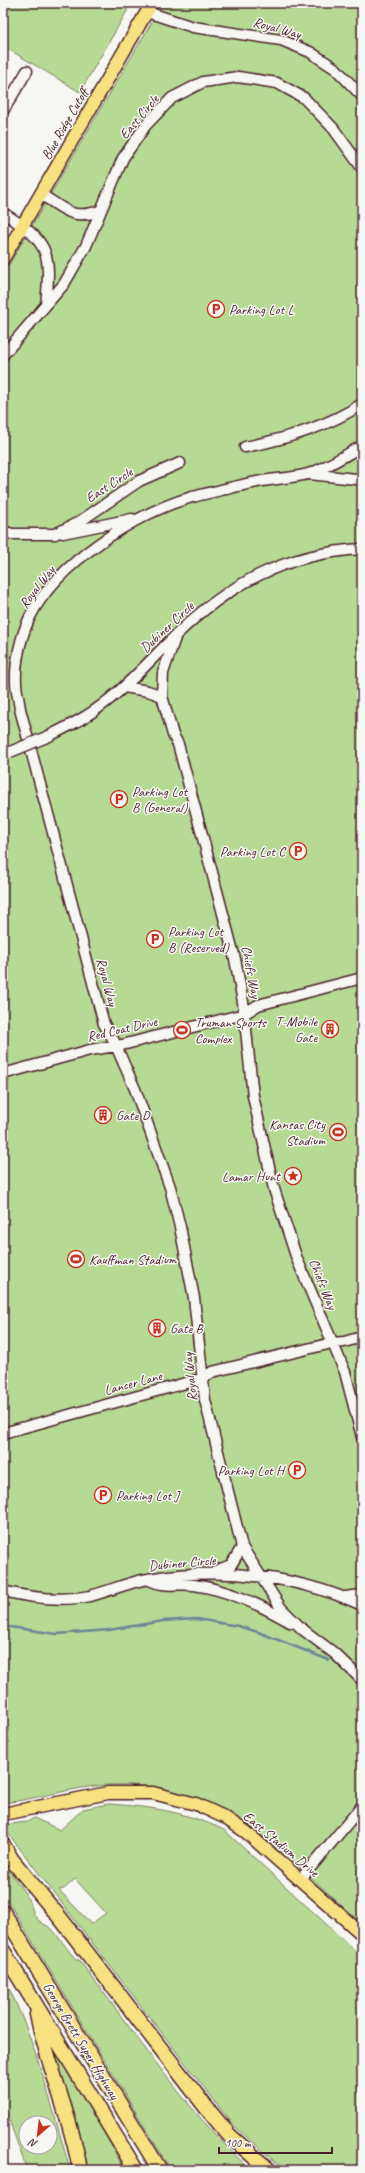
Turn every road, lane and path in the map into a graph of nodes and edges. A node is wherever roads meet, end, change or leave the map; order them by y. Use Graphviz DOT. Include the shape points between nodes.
graph roads {
  1 [pos="150,8"];
  2 [pos="27,71"];
  3 [pos="362,96"];
  4 [pos="4,106"];
  5 [pos="362,168"];
  6 [pos="42,194"];
  7 [pos="100,211"];
  8 [pos="3,213"];
  9 [pos="22,226"];
  10 [pos="3,259"];
  11 [pos="46,305"];
  12 [pos="3,355"];
  13 [pos="362,404"];
  14 [pos="362,446"];
  15 [pos="245,447"];
  16 [pos="180,463"];
  17 [pos="309,474"];
  18 [pos="362,477"];
  19 [pos="141,517"];
  20 [pos="3,530"];
  21 [pos="55,534"];
  22 [pos="362,549"];
  23 [pos="175,636"];
  24 [pos="124,687"];
  25 [pos="162,696"];
  26 [pos="6,752"];
  27 [pos="362,978"];
  28 [pos="244,1014"];
  29 [pos="115,1046"];
  30 [pos="3,1074"];
  31 [pos="362,1337"];
  32 [pos="332,1343"];
  33 [pos="204,1378"];
  34 [pos="3,1433"];
  35 [pos="362,1437"];
  36 [pos="242,1547"];
  37 [pos="205,1574"];
  38 [pos="260,1576"];
  39 [pos="148,1579"];
  40 [pos="3,1591"];
  41 [pos="362,1595"];
  42 [pos="343,1597"];
  43 [pos="362,1605"];
  44 [pos="302,1628"];
  45 [pos="362,1680"];
  46 [pos="362,1806"];
  47 [pos="9,1813"];
  48 [pos="3,1845"];
  49 [pos="300,1880"];
  50 [pos="3,1912"];
  51 [pos="362,1934"];
  52 [pos="3,1951"];
  53 [pos="35,2004"];
  54 [pos="249,2154"];
  55 [pos="80,2170"];
  56 [pos="136,2170"];
  57 [pos="160,2170"];
  58 [pos="269,2170"];
  59 [pos="276,2170"];
  1 -- 3 [label="street, Royal Way" via="193,27 281,40 310,52 336,69"];
  1 -- 6 [label="main road, Blue Ridge Cutoff"];
  2 -- 4 [label="street"];
  5 -- 7 [label="street, East Circle" via="333,128 304,98 276,83 238,77 203,82 172,98 146,125 123,158"];
  6 -- 7 [label="street" via="73,214 84,216"];
  6 -- 9 [label="main road, Blue Ridge Cutoff"];
  7 -- 11 [label="street, East Circle" via="86,246 64,284"];
  8 -- 9 [label="street"];
  9 -- 10 [label="main road, Blue Ridge Cutoff"];
  9 -- 11 [label="street" via="40,240 46,252 49,274"];
  11 -- 12 [label="street, East Circle"];
  13 -- 15 [label="street" via="343,416 306,431"];
  14 -- 17 [label="street, Royal Way"];
  16 -- 21 [label="street, East Circle" via="139,481 79,522"];
  17 -- 18 [label="street" via="356,479"];
  17 -- 19 [label="street, Royal Way" via="191,498"];
  19 -- 21 [label="street, East Circle"];
  19 -- 29 [label="street, Royal Way" via="103,540 73,564 48,592 30,617 20,649 16,682 20,709 104,1024"];
  20 -- 21 [label="street, East Circle" via="12,534"];
  22 -- 23 [label="street, Dubiner Circle" via="314,554 275,566 232,589"];
  23 -- 24 [label="street, Dubiner Circle"];
  23 -- 25 [label="street, Chiefs Way" via="163,673"];
  24 -- 25 [label="street"];
  24 -- 26 [label="street, Dubiner Circle, bridge" via="82,719 49,736"];
  25 -- 28 [label="street, Chiefs Way" via="178,744 235,959"];
  27 -- 28 [label="street, Red Coat Drive" via="258,1005"];
  28 -- 29 [label="street, Red Coat Drive"];
  28 -- 32 [label="street, Chiefs Way" via="253,1096 274,1189 295,1253"];
  29 -- 30 [label="street, Red Coat Drive" via="90,1050"];
  29 -- 33 [label="street, Royal Way" via="135,1089 170,1187 194,1298"];
  31 -- 32 [label="street, Lancer Lane"];
  32 -- 33 [label="street, Lancer Lane" via="212,1372"];
  32 -- 35 [label="street, Chiefs Way" via="345,1372"];
  33 -- 34 [label="street, Lancer Lane"];
  33 -- 36 [label="street, Royal Way" via="205,1400"];
  36 -- 37 [label="street" via="232,1565"];
  36 -- 38 [label="street, Royal Way"];
  37 -- 38 [label="street, Dubiner Circle"];
  37 -- 39 [label="street, Dubiner Circle"];
  38 -- 42 [label="street, Dubiner Circle" via="288,1580"];
  38 -- 44 [label="street, Royal Way" via="280,1608"];
  39 -- 40 [label="street, Dubiner Circle" via="91,1596 70,1598 38,1598"];
  39 -- 44 [label="street" via="160,1585 194,1585 231,1593 262,1606"];
  41 -- 42 [label="street"];
  42 -- 43 [label="street, Dubiner Circle"];
  44 -- 45 [label="street, Royal Way" via="334,1653"];
  46 -- 49 [label="street"];
  47 -- 49 [label="main road, East Stadium Drive" via="108,1793 153,1793 176,1798 217,1814 241,1828"];
  48 -- 54 [label="highway" via="12,1860 61,1919 204,2106"];
  49 -- 51 [label="main road, East Stadium Drive"];
  50 -- 57 [label="highway, George Brett Super Highway"];
  52 -- 53 [label="highway, George Brett Super Highway"];
  53 -- 55 [label="highway" via="43,2044 75,2140"];
  53 -- 56 [label="highway, George Brett Super Highway"];
  54 -- 58 [label="highway"];
  54 -- 59 [label="highway"];
}
